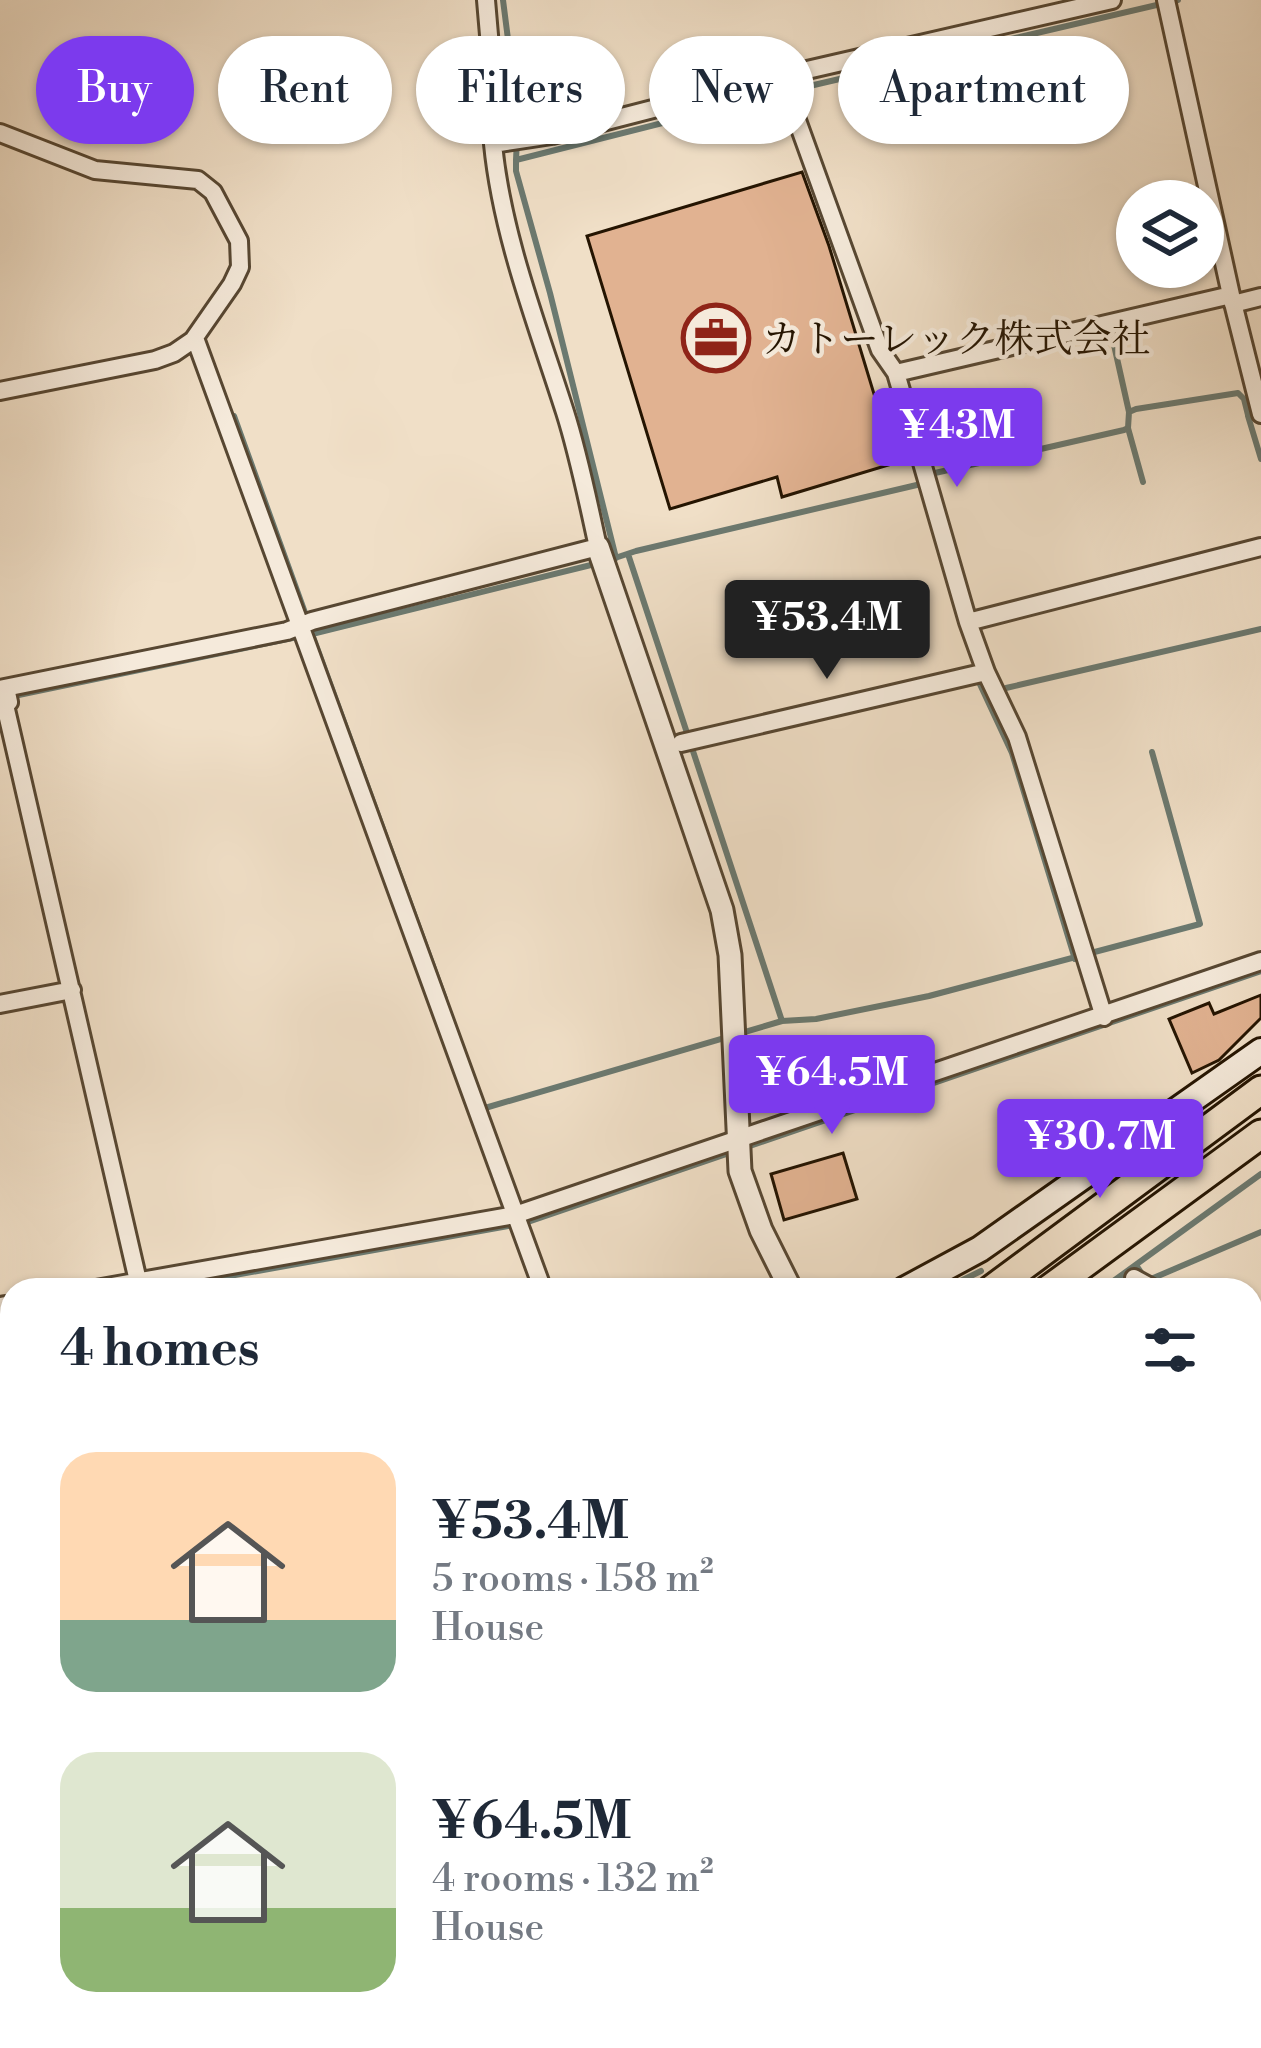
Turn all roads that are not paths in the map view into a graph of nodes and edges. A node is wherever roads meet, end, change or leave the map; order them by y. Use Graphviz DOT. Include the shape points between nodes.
graph roads {
  1 [pos="486,0"];
  2 [pos="1112,0"];
  3 [pos="1167,5"];
  4 [pos="489,36"];
  5 [pos="814,78"];
  6 [pos="0,133"];
  7 [pos="493,144"];
  8 [pos="806,144"];
  9 [pos="1261,297"];
  10 [pos="1232,300"];
  11 [pos="195,338"];
  12 [pos="896,374"];
  13 [pos="0,391"];
  14 [pos="1261,414"];
  15 [pos="598,547"];
  16 [pos="1261,548"];
  17 [pos="968,622"];
  18 [pos="306,628"];
  19 [pos="979,674"];
  20 [pos="5,693"];
  21 [pos="685,742"];
  22 [pos="1261,962"];
  23 [pos="71,990"];
  24 [pos="0,1004"];
  25 [pos="1104,1017"];
  26 [pos="1261,1051"];
  27 [pos="1261,1090"];
  28 [pos="1261,1134"];
  29 [pos="738,1142"];
  30 [pos="517,1221"];
  31 [pos="138,1278"];
  32 [pos="158,1278"];
  33 [pos="538,1278"];
  34 [pos="785,1278"];
  35 [pos="927,1278"];
  36 [pos="1007,1278"];
  37 [pos="1064,1278"];
  1 -- 4 [label="street"];
  2 -- 5 [label="street"];
  3 -- 10 [label="street"];
  6 -- 11 [label="street" via="95,170 198,180 213,192 238,241 240,267"];
  7 -- 15 [label="street" via="503,209"];
  8 -- 12 [label="street" via="880,350"];
  9 -- 10 [label="street"];
  10 -- 12 [label="street"];
  10 -- 14 [label="street"];
  11 -- 13 [label="street" via="155,360"];
  11 -- 18 [label="street"];
  12 -- 17 [label="street"];
  15 -- 18 [label="street"];
  15 -- 29 [label="street" via="722,910"];
  16 -- 17 [label="street"];
  17 -- 19 [label="street"];
  18 -- 20 [label="street"];
  18 -- 30 [label="street"];
  19 -- 21 [label="street"];
  19 -- 25 [label="street" via="1017,737"];
  20 -- 23 [label="street"];
  22 -- 25 [label="street"];
  23 -- 24 [label="street"];
  23 -- 31 [label="street"];
  25 -- 29 [label="street"];
  26 -- 35 [label="main road" via="980,1250"];
  27 -- 36 [label="highway"];
  28 -- 37 [label="highway"];
  29 -- 30 [label="street"];
  29 -- 34 [label="street" via="740,1171"];
  30 -- 32 [label="street"];
  30 -- 33 [label="street"];
}
